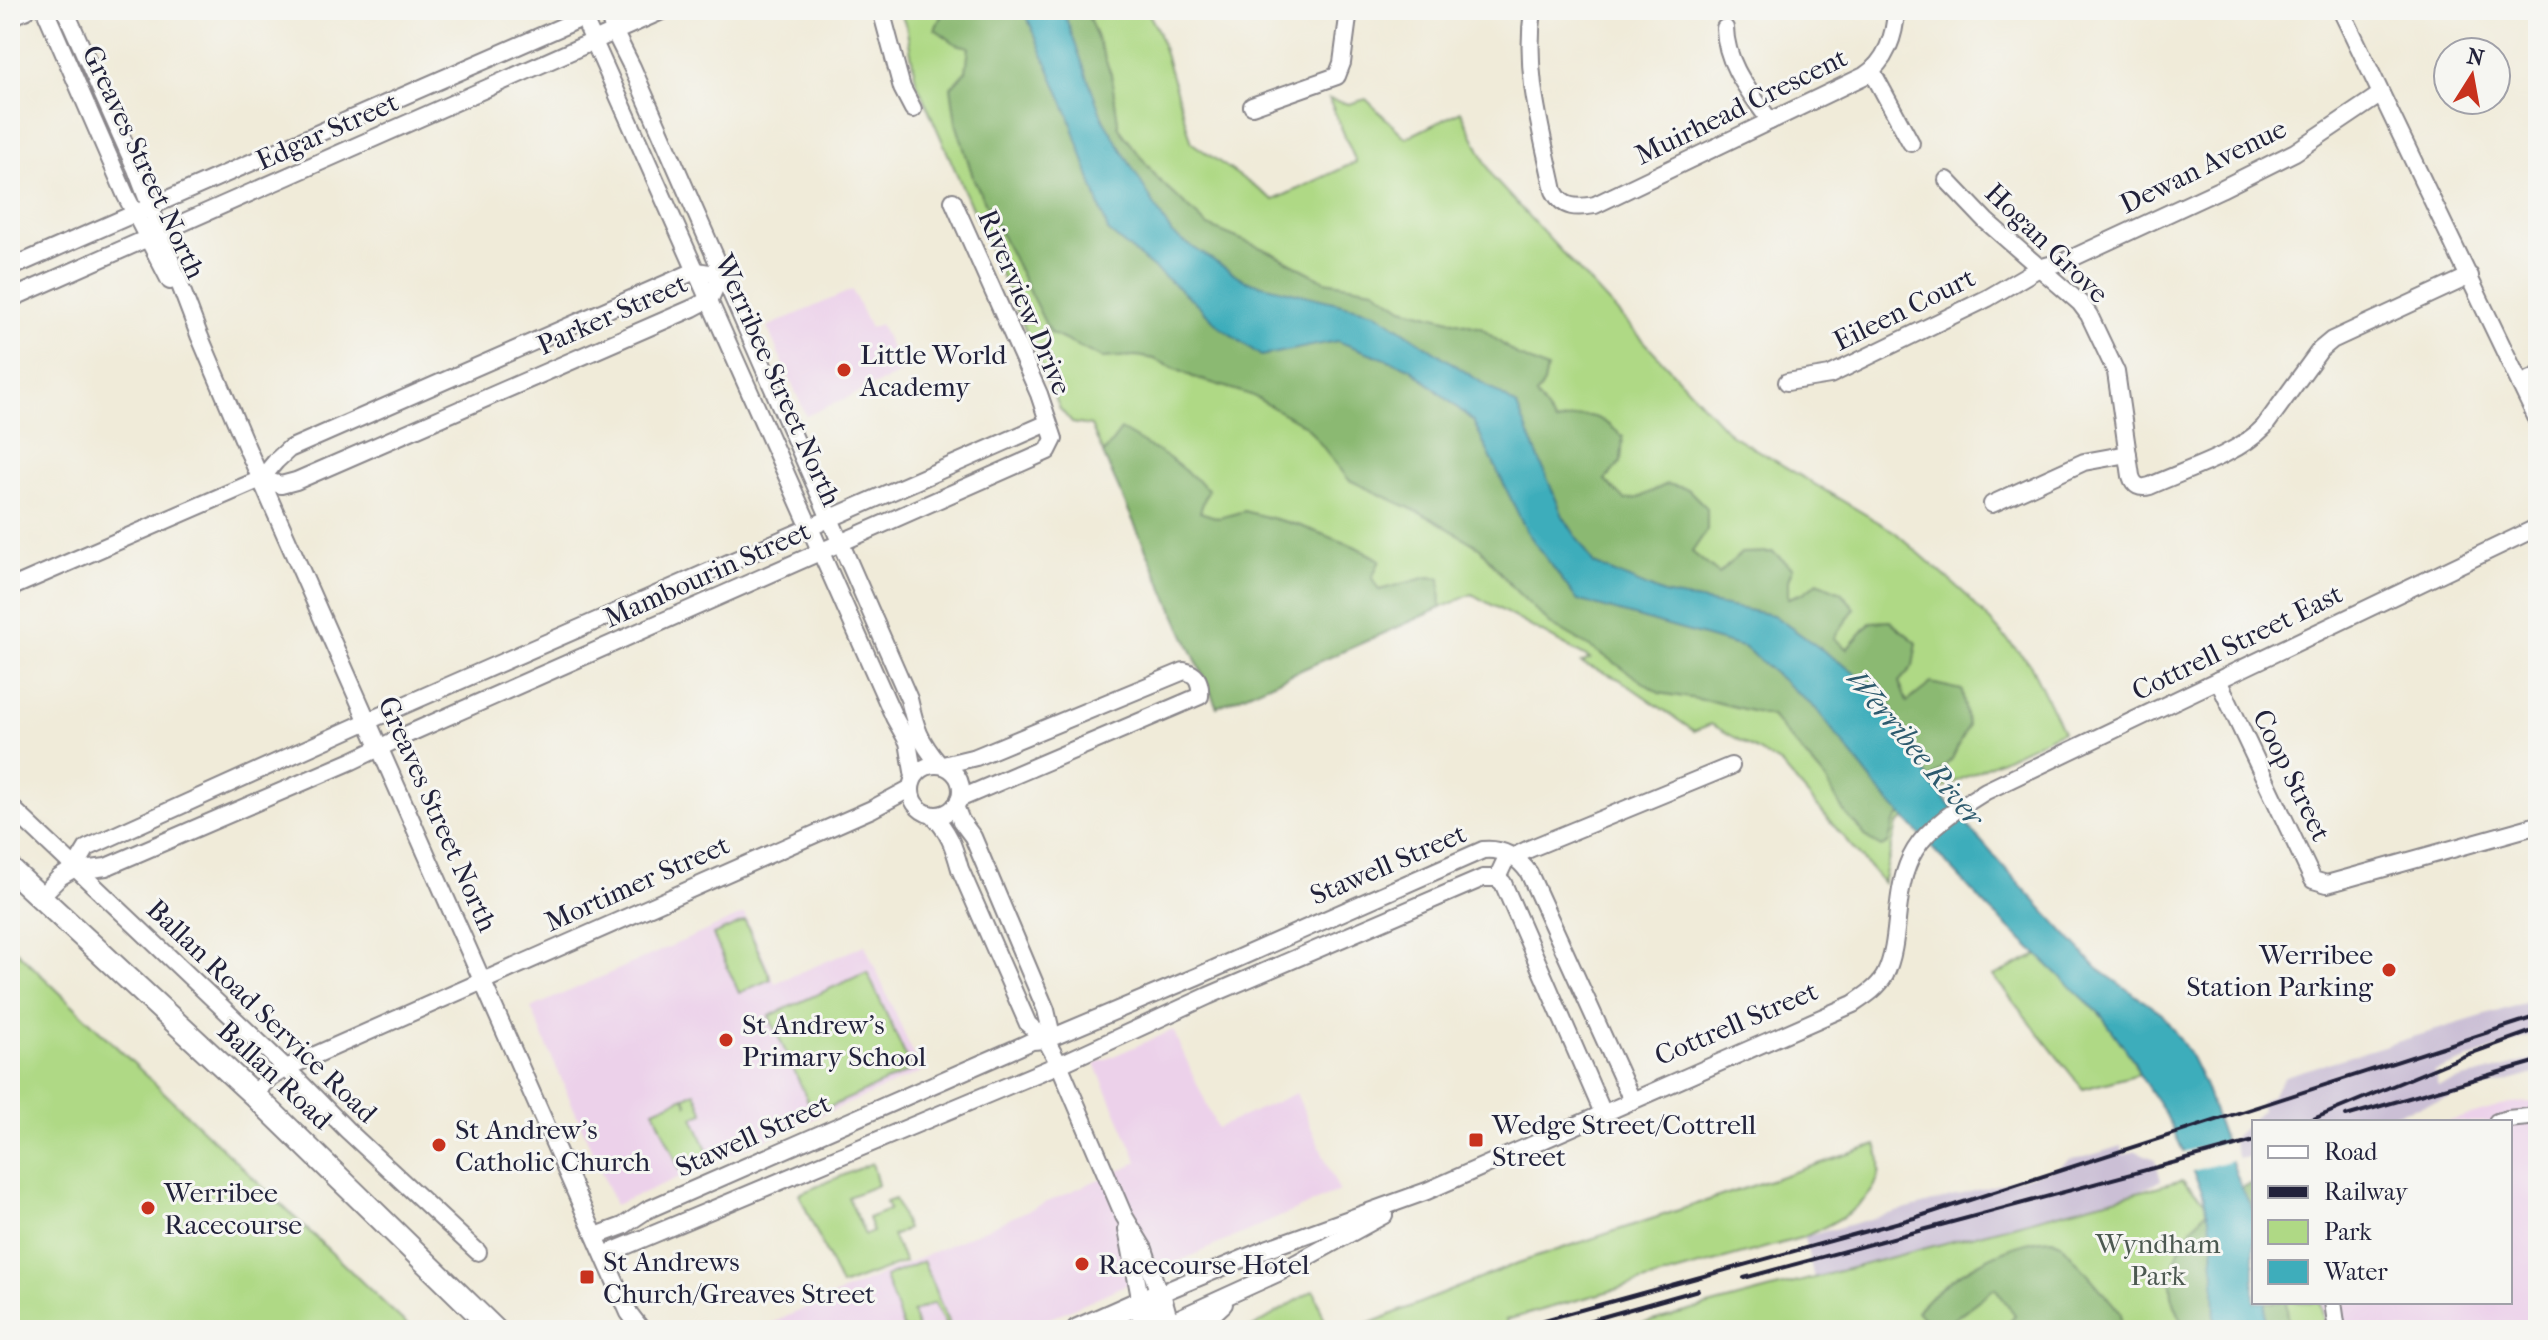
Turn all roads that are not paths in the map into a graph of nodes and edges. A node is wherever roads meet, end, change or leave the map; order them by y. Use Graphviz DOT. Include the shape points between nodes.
graph roads {
  1 [pos="27,10"];
  2 [pos="45,10"];
  3 [pos="65,10"];
  4 [pos="607,10"];
  5 [pos="664,10"];
  6 [pos="881,10"];
  7 [pos="1349,10"];
  8 [pos="1533,10"];
  9 [pos="1896,10"];
  10 [pos="2341,10"];
  11 [pos="588,13"];
  12 [pos="10,17"];
  13 [pos="1725,28"];
  14 [pos="614,31"];
  15 [pos="595,42"];
  16 [pos="1872,71"];
  17 [pos="2381,94"];
  18 [pos="1252,106"];
  19 [pos="913,109"];
  20 [pos="1770,121"];
  21 [pos="1911,143"];
  22 [pos="1947,180"];
  23 [pos="953,201"];
  24 [pos="151,207"];
  25 [pos="135,215"];
  26 [pos="154,235"];
  27 [pos="10,268"];
  28 [pos="2039,268"];
  29 [pos="697,271"];
  30 [pos="721,275"];
  31 [pos="2470,276"];
  32 [pos="10,299"];
  33 [pos="710,299"];
  34 [pos="2538,376"];
  35 [pos="1787,382"];
  36 [pos="2520,384"];
  37 [pos="2538,421"];
  38 [pos="1048,423"];
  39 [pos="2128,454"];
  40 [pos="261,479"];
  41 [pos="1992,504"];
  42 [pos="829,518"];
  43 [pos="2538,527"];
  44 [pos="810,528"];
  45 [pos="841,544"];
  46 [pos="822,553"];
  47 [pos="10,588"];
  48 [pos="2218,680"];
  49 [pos="368,721"];
  50 [pos="380,748"];
  51 [pos="941,765"];
  52 [pos="1731,766"];
  53 [pos="912,782"];
  54 [pos="957,803"];
  55 [pos="10,806"];
  56 [pos="1960,808"];
  57 [pos="872,809"];
  58 [pos="925,811"];
  59 [pos="2538,825"];
  60 [pos="1514,857"];
  61 [pos="75,868"];
  62 [pos="10,869"];
  63 [pos="1497,878"];
  64 [pos="40,897"];
  65 [pos="1283,938"];
  66 [pos="1292,960"];
  67 [pos="1198,976"];
  68 [pos="482,979"];
  69 [pos="1208,996"];
  70 [pos="1046,1040"];
  71 [pos="1059,1064"];
  72 [pos="286,1068"];
  73 [pos="254,1095"];
  74 [pos="1632,1100"];
  75 [pos="1603,1113"];
  76 [pos="2538,1116"];
  77 [pos="2504,1120"];
  78 [pos="1427,1191"];
  79 [pos="596,1236"];
  80 [pos="478,1252"];
  81 [pos="604,1255"];
  82 [pos="1241,1290"];
  83 [pos="1150,1299"];
  84 [pos="2333,1304"];
  85 [pos="631,1322"];
  86 [pos="1159,1328"];
  87 [pos="495,1330"];
  88 [pos="642,1330"];
  89 [pos="1078,1330"];
  90 [pos="1196,1330"];
  91 [pos="2337,1330"];
  1 -- 12 [label="street"];
  2 -- 25 [label="street, Greaves Street North"];
  3 -- 24 [label="street, Greaves Street North"];
  4 -- 14 [label="street, Werribee Street North"];
  5 -- 14 [label="street, Edgar Street"];
  6 -- 19 [label="street" via="902,88"];
  7 -- 18 [label="street" via="1345,74"];
  8 -- 20 [label="street, Muirhead Crescent" via="1532,83 1554,191 1569,206 1595,205"];
  9 -- 16 [label="street, Muirhead Crescent" via="1891,40"];
  10 -- 17 [label="street"];
  11 -- 15 [label="street, Werribee Street North"];
  11 -- 24 [label="street, Edgar Street"];
  13 -- 20 [label="street" via="1731,63"];
  14 -- 15 [label="street, Edgar Street"];
  14 -- 30 [label="street, Werribee Street North"];
  15 -- 26 [label="street, Edgar Street"];
  15 -- 29 [label="street, Werribee Street North"];
  16 -- 20 [label="street, Muirhead Crescent"];
  16 -- 21 [label="street"];
  17 -- 28 [label="street, Dewan Avenue" via="2295,152 2079,255"];
  17 -- 31 [label="street"];
  22 -- 28 [label="street, Hogan Grove"];
  23 -- 38 [label="street, Riverview Drive"];
  24 -- 25 [label="street, Edgar Street"];
  24 -- 26 [label="street, Greaves Street North"];
  25 -- 26 [label="street, Greaves Street North"];
  25 -- 27 [label="street, Edgar Street"];
  26 -- 32 [label="street, Edgar Street"];
  26 -- 40 [label="street, Greaves Street North"];
  28 -- 35 [label="street, Eileen Court" via="1830,375"];
  28 -- 39 [label="street, Hogan Grove" via="2080,303 2093,323 2119,380"];
  29 -- 30 [label="street, Parker Street"];
  29 -- 33 [label="street, Werribee Street North"];
  29 -- 40 [label="street, Parker Street" via="289,449"];
  30 -- 33 [label="street, Parker Street"];
  30 -- 42 [label="street, Werribee Street North"];
  31 -- 36 [label="street"];
  31 -- 39 [label="street, Hogan Grove" via="2326,345 2264,427 2246,441 2150,486 2136,486"];
  33 -- 40 [label="street, Parker Street" via="296,481 281,485"];
  33 -- 44 [label="street, Werribee Street North"];
  34 -- 36 [label="street"];
  36 -- 37 [label="street"];
  38 -- 42 [label="street, Mambourin Street"];
  38 -- 45 [label="street, Mambourin Street" via="1054,439 1048,451"];
  39 -- 41 [label="street" via="2084,462"];
  40 -- 47 [label="street, Parker Street"];
  40 -- 49 [label="street, Greaves Street North"];
  42 -- 44 [label="street, Mambourin Street"];
  42 -- 45 [label="street, Werribee Street North"];
  43 -- 48 [label="street, Cottrell Street East"];
  44 -- 46 [label="street, Werribee Street North"];
  44 -- 49 [label="street, Mambourin Street"];
  45 -- 46 [label="street, Mambourin Street"];
  45 -- 51 [label="street, Werribee Street North" via="909,699 917,734"];
  46 -- 50 [label="street, Mambourin Street"];
  46 -- 53 [label="street, Werribee Street North" via="908,742"];
  48 -- 56 [label="street, Cottrell Street East"];
  48 -- 59 [label="street, Coop Street" via="2313,880 2327,884"];
  49 -- 50 [label="street, Greaves Street North"];
  49 -- 61 [label="street, Mambourin Street" via="87,848"];
  50 -- 61 [label="street, Mambourin Street" via="106,867"];
  50 -- 68 [label="street, Greaves Street North"];
  51 -- 53 [label="street" via="925,767"];
  51 -- 54 [label="street" via="961,783"];
  51 -- 54 [label="street" via="976,757 1184,671 1197,678 1200,696"];
  52 -- 60 [label="street, Stawell Street"];
  53 -- 57 [label="street, Mortimer Street"];
  53 -- 58 [label="street" via="913,801"];
  54 -- 58 [label="street" via="941,815"];
  54 -- 70 [label="street" via="1046,1010"];
  55 -- 61 [label="street, Ballan Road Service Road"];
  56 -- 74 [label="street, Cottrell Street" via="1922,840 1908,863 1892,950 1884,976 1872,991"];
  57 -- 58 [label="street, Mortimer Street"];
  57 -- 68 [label="street, Mortimer Street"];
  58 -- 70 [label="street" via="953,842 1028,1024"];
  60 -- 63 [label="street, Stawell Street"];
  60 -- 65 [label="street, Stawell Street" via="1491,849 1473,853"];
  60 -- 74 [label="street" via="1529,873"];
  61 -- 64 [label="street, Mambourin Street"];
  61 -- 72 [label="street, Ballan Road Service Road"];
  62 -- 64 [label="main road, Ballan Road"];
  63 -- 66 [label="street, Stawell Street" via="1483,878"];
  63 -- 75 [label="street"];
  64 -- 73 [label="main road, Ballan Road"];
  65 -- 66 [label="street"];
  65 -- 67 [label="street, Stawell Street"];
  66 -- 69 [label="street, Stawell Street"];
  67 -- 69 [label="street"];
  67 -- 70 [label="street, Stawell Street"];
  68 -- 72 [label="street, Mortimer Street"];
  68 -- 79 [label="street, Greaves Street North"];
  69 -- 71 [label="street, Stawell Street"];
  70 -- 71 [label="street"];
  70 -- 79 [label="street, Stawell Street" via="1032,1041"];
  71 -- 81 [label="street, Stawell Street"];
  71 -- 83 [label="street" via="1124,1216 1144,1249"];
  72 -- 73 [label="street, Mortimer Street"];
  72 -- 80 [label="street, Ballan Road Service Road"];
  73 -- 87 [label="main road, Ballan Road"];
  74 -- 75 [label="street, Cottrell Street"];
  75 -- 78 [label="street, Cottrell Street"];
  76 -- 77 [label="street"];
  78 -- 82 [label="street, Cottrell Street"];
  78 -- 83 [label="street, Cottrell Street" via="1266,1249"];
  79 -- 81 [label="street, Greaves Street North"];
  81 -- 85 [label="street, Greaves Street North"];
  82 -- 86 [label="street, Cottrell Street"];
  82 -- 90 [label="street"];
  83 -- 86 [label="main road"];
  83 -- 89 [label="main road, Cottrell Street"];
  84 -- 91 [label="street"];
  85 -- 88 [label="street, Greaves Street North"];
}
